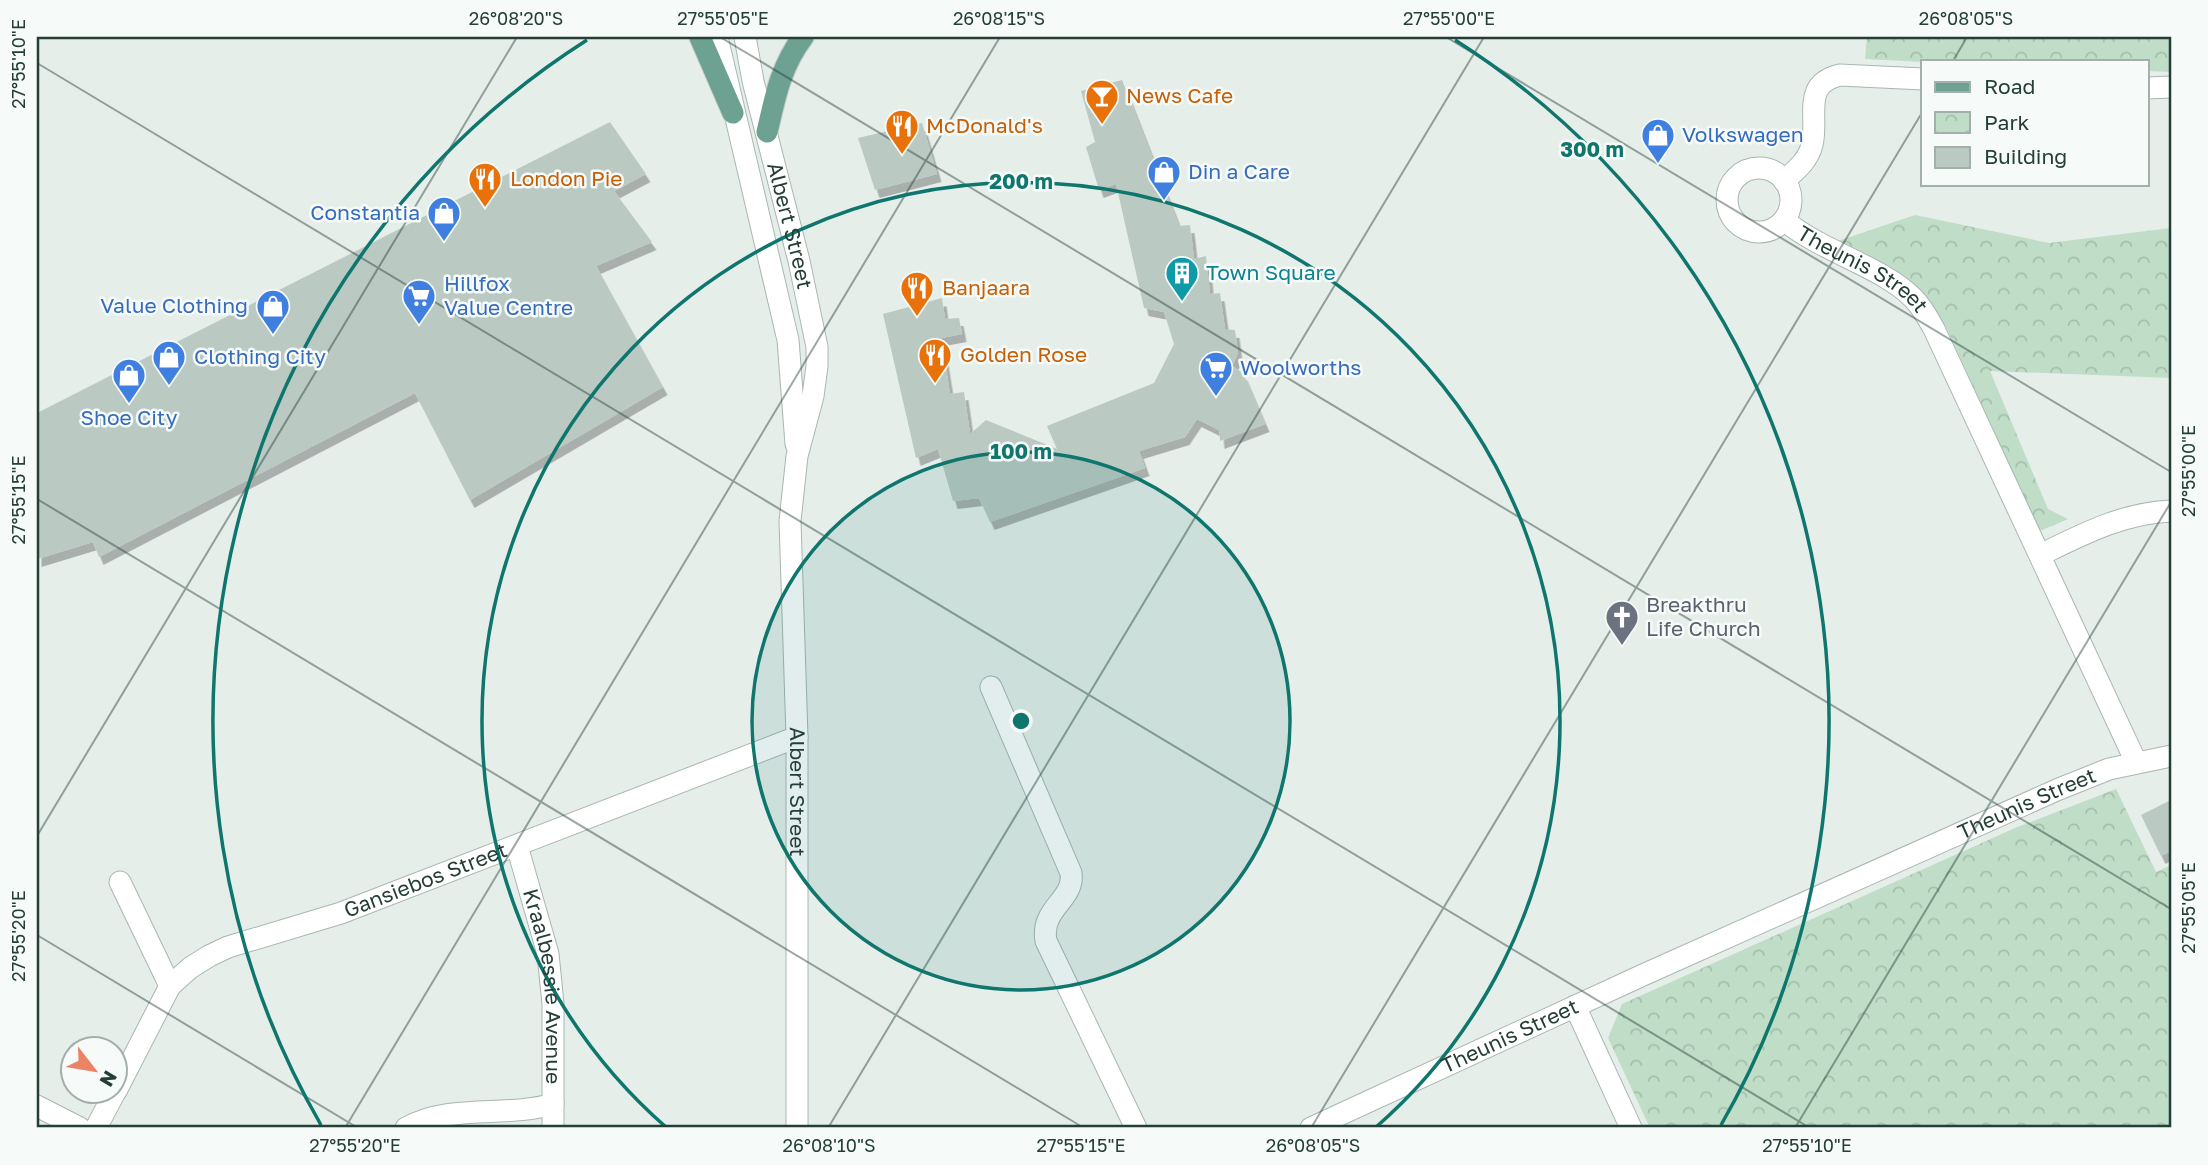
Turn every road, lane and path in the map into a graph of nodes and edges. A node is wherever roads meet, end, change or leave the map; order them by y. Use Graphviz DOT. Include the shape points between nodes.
graph roads {
  1 [pos="700,37"];
  2 [pos="717,37"];
  3 [pos="745,37"];
  4 [pos="803,37"];
  5 [pos="1921,79"];
  6 [pos="2171,87"];
  7 [pos="2148,88"];
  8 [pos="733,113"];
  9 [pos="767,132"];
  10 [pos="1784,181"];
  11 [pos="1784,220"];
  12 [pos="797,456"];
  13 [pos="2171,511"];
  14 [pos="2040,555"];
  15 [pos="991,687"];
  16 [pos="797,737"];
  17 [pos="2171,756"];
  18 [pos="2136,762"];
  19 [pos="517,846"];
  20 [pos="120,882"];
  21 [pos="170,986"];
  22 [pos="1575,1006"];
  23 [pos="130,1062"];
  24 [pos="553,1104"];
  25 [pos="37,1106"];
  26 [pos="107,1106"];
  27 [pos="80,1128"];
  28 [pos="96,1128"];
  29 [pos="406,1128"];
  30 [pos="553,1128"];
  31 [pos="797,1128"];
  32 [pos="1136,1128"];
  33 [pos="1311,1128"];
  34 [pos="1631,1128"];
  1 -- 8 [label="main road"];
  2 -- 8 [label="street, Albert Street"];
  3 -- 9 [label="street, Albert Street"];
  4 -- 9 [label="main road" via="778,82"];
  5 -- 10 [label="street" via="1840,75 1820,83 1812,145 1807,158"];
  6 -- 7 [label="street"];
  8 -- 12 [label="street, Albert Street" via="788,340"];
  9 -- 12 [label="street, Albert Street" via="817,347 813,396"];
  10 -- 11 [label="street" via="1791,201"];
  10 -- 11 [label="street" via="1768,170 1748,170 1733,182 1727,201 1734,220 1749,231 1768,231"];
  11 -- 14 [label="street, Theunis Street" via="1816,243 1898,286 1923,310"];
  12 -- 16 [label="street, Albert Street" via="790,521"];
  13 -- 14 [label="street" via="2107,523"];
  14 -- 18 [label="street, Theunis Street"];
  15 -- 32 [label="street" via="1071,873 1071,885 1045,923 1048,948"];
  16 -- 19 [label="street, Gansiebos Street"];
  16 -- 31 [label="street, Albert Street"];
  17 -- 18 [label="street"];
  18 -- 22 [label="street, Theunis Street" via="2059,789"];
  19 -- 21 [label="street, Gansiebos Street" via="341,913 228,947 190,968"];
  19 -- 24 [label="street, Kraalbessie Avenue" via="548,954"];
  20 -- 21 [label="street"];
  21 -- 23 [label="street, Gansiebos Street"];
  22 -- 33 [label="street, Theunis Street"];
  22 -- 34 [label="street"];
  24 -- 29 [label="street" via="530,1111 446,1114"];
  24 -- 30 [label="street, Kraalbessie Avenue"];
  25 -- 27 [label="street"];
  26 -- 28 [label="street, Gansiebos Street"];
}
